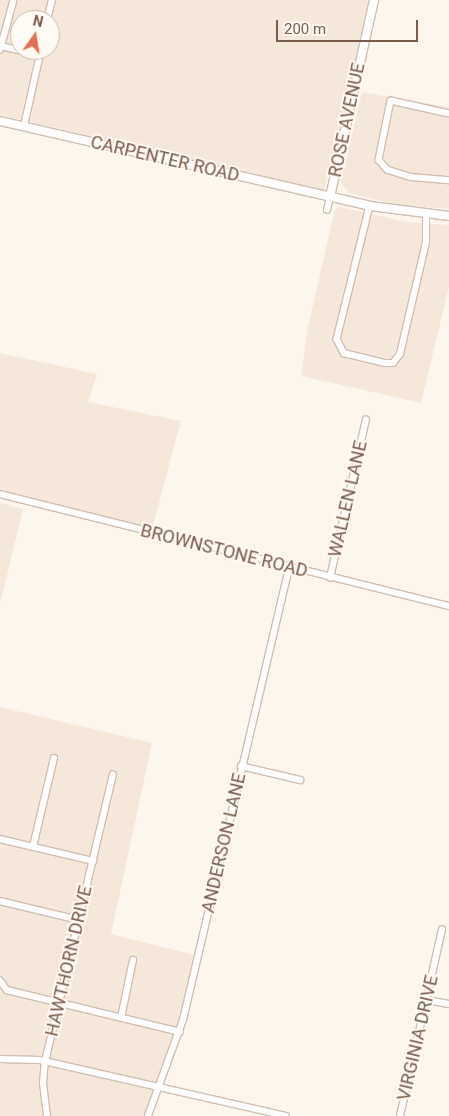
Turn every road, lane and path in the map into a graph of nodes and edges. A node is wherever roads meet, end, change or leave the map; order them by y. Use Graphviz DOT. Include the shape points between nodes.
graph roads {
  1 [pos="374,0"];
  2 [pos="13,2"];
  3 [pos="0,48"];
  4 [pos="38,60"];
  5 [pos="449,114"];
  6 [pos="0,121"];
  7 [pos="24,126"];
  8 [pos="449,180"];
  9 [pos="330,197"];
  10 [pos="370,206"];
  11 [pos="327,210"];
  12 [pos="426,214"];
  13 [pos="449,216"];
  14 [pos="366,420"];
  15 [pos="0,494"];
  16 [pos="289,568"];
  17 [pos="330,578"];
  18 [pos="449,606"];
  19 [pos="54,758"];
  20 [pos="241,766"];
  21 [pos="113,775"];
  22 [pos="300,780"];
  23 [pos="0,839"];
  24 [pos="33,847"];
  25 [pos="92,861"];
  26 [pos="0,901"];
  27 [pos="79,920"];
  28 [pos="442,930"];
  29 [pos="133,960"];
  30 [pos="0,980"];
  31 [pos="426,1000"];
  32 [pos="59,1002"];
  33 [pos="449,1004"];
  34 [pos="121,1018"];
  35 [pos="180,1032"];
  36 [pos="0,1059"];
  37 [pos="45,1062"];
  38 [pos="160,1087"];
  39 [pos="47,1116"];
  40 [pos="148,1116"];
  41 [pos="286,1116"];
  42 [pos="400,1116"];
  1 -- 9 [label="street, ROSE AVENUE"];
  2 -- 3 [label="street"];
  4 -- 7 [label="street"];
  5 -- 8 [label="street" via="391,101 379,160 388,170 411,177"];
  6 -- 7 [label="street, CARPENTER ROAD"];
  7 -- 9 [label="street, CARPENTER ROAD"];
  9 -- 10 [label="street, CARPENTER ROAD"];
  9 -- 11 [label="street, ROSE AVENUE"];
  10 -- 12 [label="street, CARPENTER ROAD"];
  10 -- 12 [label="street" via="337,339 344,353 385,363 394,363 400,354 426,242"];
  12 -- 13 [label="street, CARPENTER ROAD"];
  14 -- 17 [label="street, WALLEN LANE"];
  15 -- 16 [label="street, BROWNSTONE ROAD"];
  16 -- 17 [label="street, BROWNSTONE ROAD"];
  16 -- 20 [label="street, ANDERSON LANE"];
  17 -- 18 [label="street, BROWNSTONE ROAD"];
  19 -- 24 [label="street"];
  20 -- 22 [label="street"];
  20 -- 35 [label="street, ANDERSON LANE"];
  21 -- 25 [label="street, HAWTHORN DRIVE"];
  23 -- 24 [label="street"];
  24 -- 25 [label="street"];
  25 -- 27 [label="street, HAWTHORN DRIVE"];
  26 -- 27 [label="street"];
  27 -- 32 [label="street, HAWTHORN DRIVE"];
  28 -- 31 [label="street, VIRGINIA DRIVE"];
  29 -- 34 [label="street"];
  30 -- 32 [label="street" via="7,990"];
  31 -- 33 [label="street"];
  31 -- 42 [label="street, VIRGINIA DRIVE"];
  32 -- 34 [label="street"];
  32 -- 37 [label="street, HAWTHORN DRIVE"];
  34 -- 35 [label="street"];
  35 -- 38 [label="street, ANDERSON LANE"];
  36 -- 37 [label="street"];
  37 -- 38 [label="street"];
  37 -- 39 [label="street, HAWTHORN DRIVE" via="43,1083"];
  38 -- 40 [label="street, ANDERSON LANE"];
  38 -- 41 [label="street"];
}
